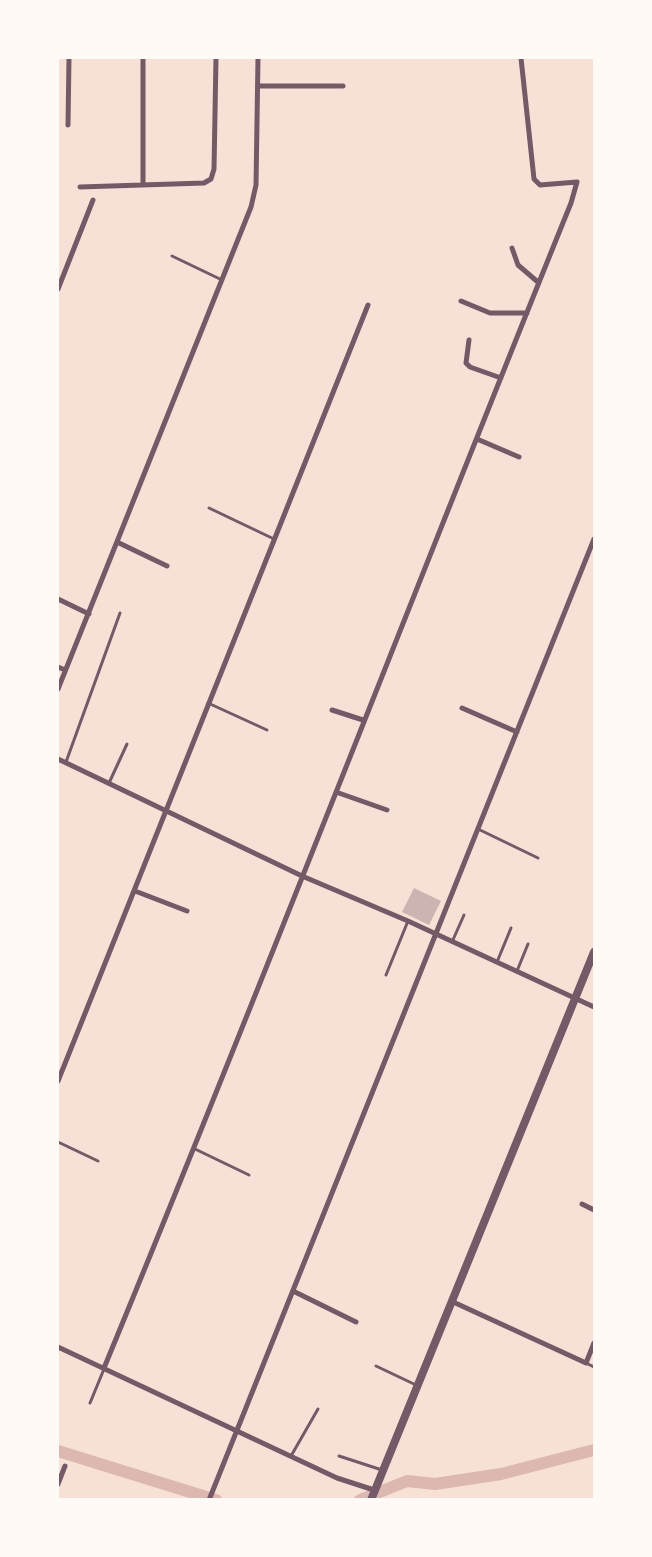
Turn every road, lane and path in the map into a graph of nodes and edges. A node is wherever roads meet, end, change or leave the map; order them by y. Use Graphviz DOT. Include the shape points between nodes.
graph roads {
  1 [pos="69,58"];
  2 [pos="143,58"];
  3 [pos="216,58"];
  4 [pos="258,58"];
  5 [pos="521,58"];
  6 [pos="258,86"];
  7 [pos="343,86"];
  8 [pos="68,125"];
  9 [pos="142,184"];
  10 [pos="80,187"];
  11 [pos="93,200"];
  12 [pos="512,248"];
  13 [pos="172,256"];
  14 [pos="222,280"];
  15 [pos="539,283"];
  16 [pos="58,289"];
  17 [pos="461,302"];
  18 [pos="368,305"];
  19 [pos="527,313"];
  20 [pos="469,340"];
  21 [pos="501,378"];
  22 [pos="477,439"];
  23 [pos="519,457"];
  24 [pos="209,508"];
  25 [pos="274,539"];
  26 [pos="594,539"];
  27 [pos="117,542"];
  28 [pos="168,566"];
  29 [pos="58,599"];
  30 [pos="120,613"];
  31 [pos="89,614"];
  32 [pos="58,667"];
  33 [pos="65,670"];
  34 [pos="58,689"];
  35 [pos="208,703"];
  36 [pos="462,708"];
  37 [pos="332,710"];
  38 [pos="363,720"];
  39 [pos="267,730"];
  40 [pos="517,732"];
  41 [pos="127,744"];
  42 [pos="58,759"];
  43 [pos="66,762"];
  44 [pos="109,783"];
  45 [pos="336,792"];
  46 [pos="165,810"];
  47 [pos="387,810"];
  48 [pos="478,829"];
  49 [pos="538,858"];
  50 [pos="302,876"];
  51 [pos="135,892"];
  52 [pos="187,911"];
  53 [pos="464,915"];
  54 [pos="408,921"];
  55 [pos="511,928"];
  56 [pos="436,934"];
  57 [pos="452,942"];
  58 [pos="528,944"];
  59 [pos="594,952"];
  60 [pos="497,962"];
  61 [pos="518,971"];
  62 [pos="386,975"];
  63 [pos="576,998"];
  64 [pos="594,1007"];
  65 [pos="58,1082"];
  66 [pos="58,1142"];
  67 [pos="195,1149"];
  68 [pos="98,1161"];
  69 [pos="249,1175"];
  70 [pos="582,1204"];
  71 [pos="594,1210"];
  72 [pos="293,1291"];
  73 [pos="450,1301"];
  74 [pos="356,1322"];
  75 [pos="594,1343"];
  76 [pos="58,1347"];
  77 [pos="586,1363"];
  78 [pos="376,1366"];
  79 [pos="594,1367"];
  80 [pos="104,1368"];
  81 [pos="416,1385"];
  82 [pos="90,1403"];
  83 [pos="318,1409"];
  84 [pos="236,1431"];
  85 [pos="290,1456"];
  86 [pos="339,1456"];
  87 [pos="65,1466"];
  88 [pos="382,1471"];
  89 [pos="58,1484"];
  90 [pos="374,1490"];
  91 [pos="209,1500"];
  92 [pos="371,1500"];
  1 -- 8 [label="street"];
  2 -- 9 [label="street"];
  3 -- 9 [label="street" via="213,176 204,183"];
  4 -- 6 [label="street"];
  5 -- 15 [label="street" via="534,179 540,185 577,182"];
  6 -- 7 [label="street"];
  6 -- 14 [label="street" via="256,184 251,207"];
  9 -- 10 [label="street"];
  11 -- 16 [label="street"];
  12 -- 15 [label="street" via="518,264"];
  13 -- 14 [label="lane"];
  14 -- 27 [label="street"];
  15 -- 19 [label="street"];
  17 -- 19 [label="street" via="490,313"];
  18 -- 25 [label="street"];
  19 -- 21 [label="street"];
  20 -- 21 [label="street" via="466,362 470,367"];
  21 -- 22 [label="street"];
  22 -- 23 [label="street"];
  22 -- 38 [label="street"];
  24 -- 25 [label="lane"];
  25 -- 35 [label="street"];
  26 -- 40 [label="street"];
  27 -- 28 [label="street"];
  27 -- 31 [label="street"];
  29 -- 31 [label="street"];
  30 -- 43 [label="lane"];
  31 -- 33 [label="street"];
  32 -- 33 [label="street"];
  33 -- 34 [label="street"];
  35 -- 39 [label="lane"];
  35 -- 46 [label="street"];
  36 -- 40 [label="street"];
  37 -- 38 [label="street"];
  38 -- 45 [label="street"];
  40 -- 48 [label="street"];
  41 -- 44 [label="lane"];
  42 -- 43 [label="street"];
  43 -- 44 [label="street"];
  44 -- 46 [label="street"];
  45 -- 47 [label="street"];
  45 -- 50 [label="street"];
  46 -- 50 [label="street"];
  46 -- 51 [label="street"];
  48 -- 49 [label="lane"];
  48 -- 56 [label="street"];
  50 -- 54 [label="street"];
  50 -- 67 [label="street"];
  51 -- 52 [label="street"];
  51 -- 65 [label="street"];
  53 -- 57 [label="lane"];
  54 -- 56 [label="street"];
  54 -- 62 [label="lane"];
  55 -- 60 [label="lane"];
  56 -- 57 [label="street"];
  56 -- 72 [label="street"];
  57 -- 60 [label="street"];
  58 -- 61 [label="lane"];
  59 -- 63 [label="street"];
  60 -- 61 [label="street"];
  61 -- 63 [label="street"];
  63 -- 64 [label="street"];
  63 -- 73 [label="street"];
  66 -- 68 [label="lane"];
  67 -- 69 [label="lane"];
  67 -- 80 [label="street"];
  70 -- 71 [label="street"];
  72 -- 74 [label="street"];
  72 -- 84 [label="street"];
  73 -- 77 [label="street"];
  73 -- 81 [label="street"];
  75 -- 77 [label="street"];
  76 -- 80 [label="street"];
  77 -- 79 [label="lane"];
  78 -- 81 [label="lane"];
  80 -- 82 [label="lane"];
  80 -- 84 [label="street"];
  81 -- 88 [label="street"];
  83 -- 85 [label="lane"];
  84 -- 85 [label="street"];
  84 -- 91 [label="street"];
  85 -- 90 [label="street" via="337,1478"];
  86 -- 88 [label="lane"];
  87 -- 89 [label="street"];
  88 -- 90 [label="street"];
  90 -- 92 [label="street"];
}
